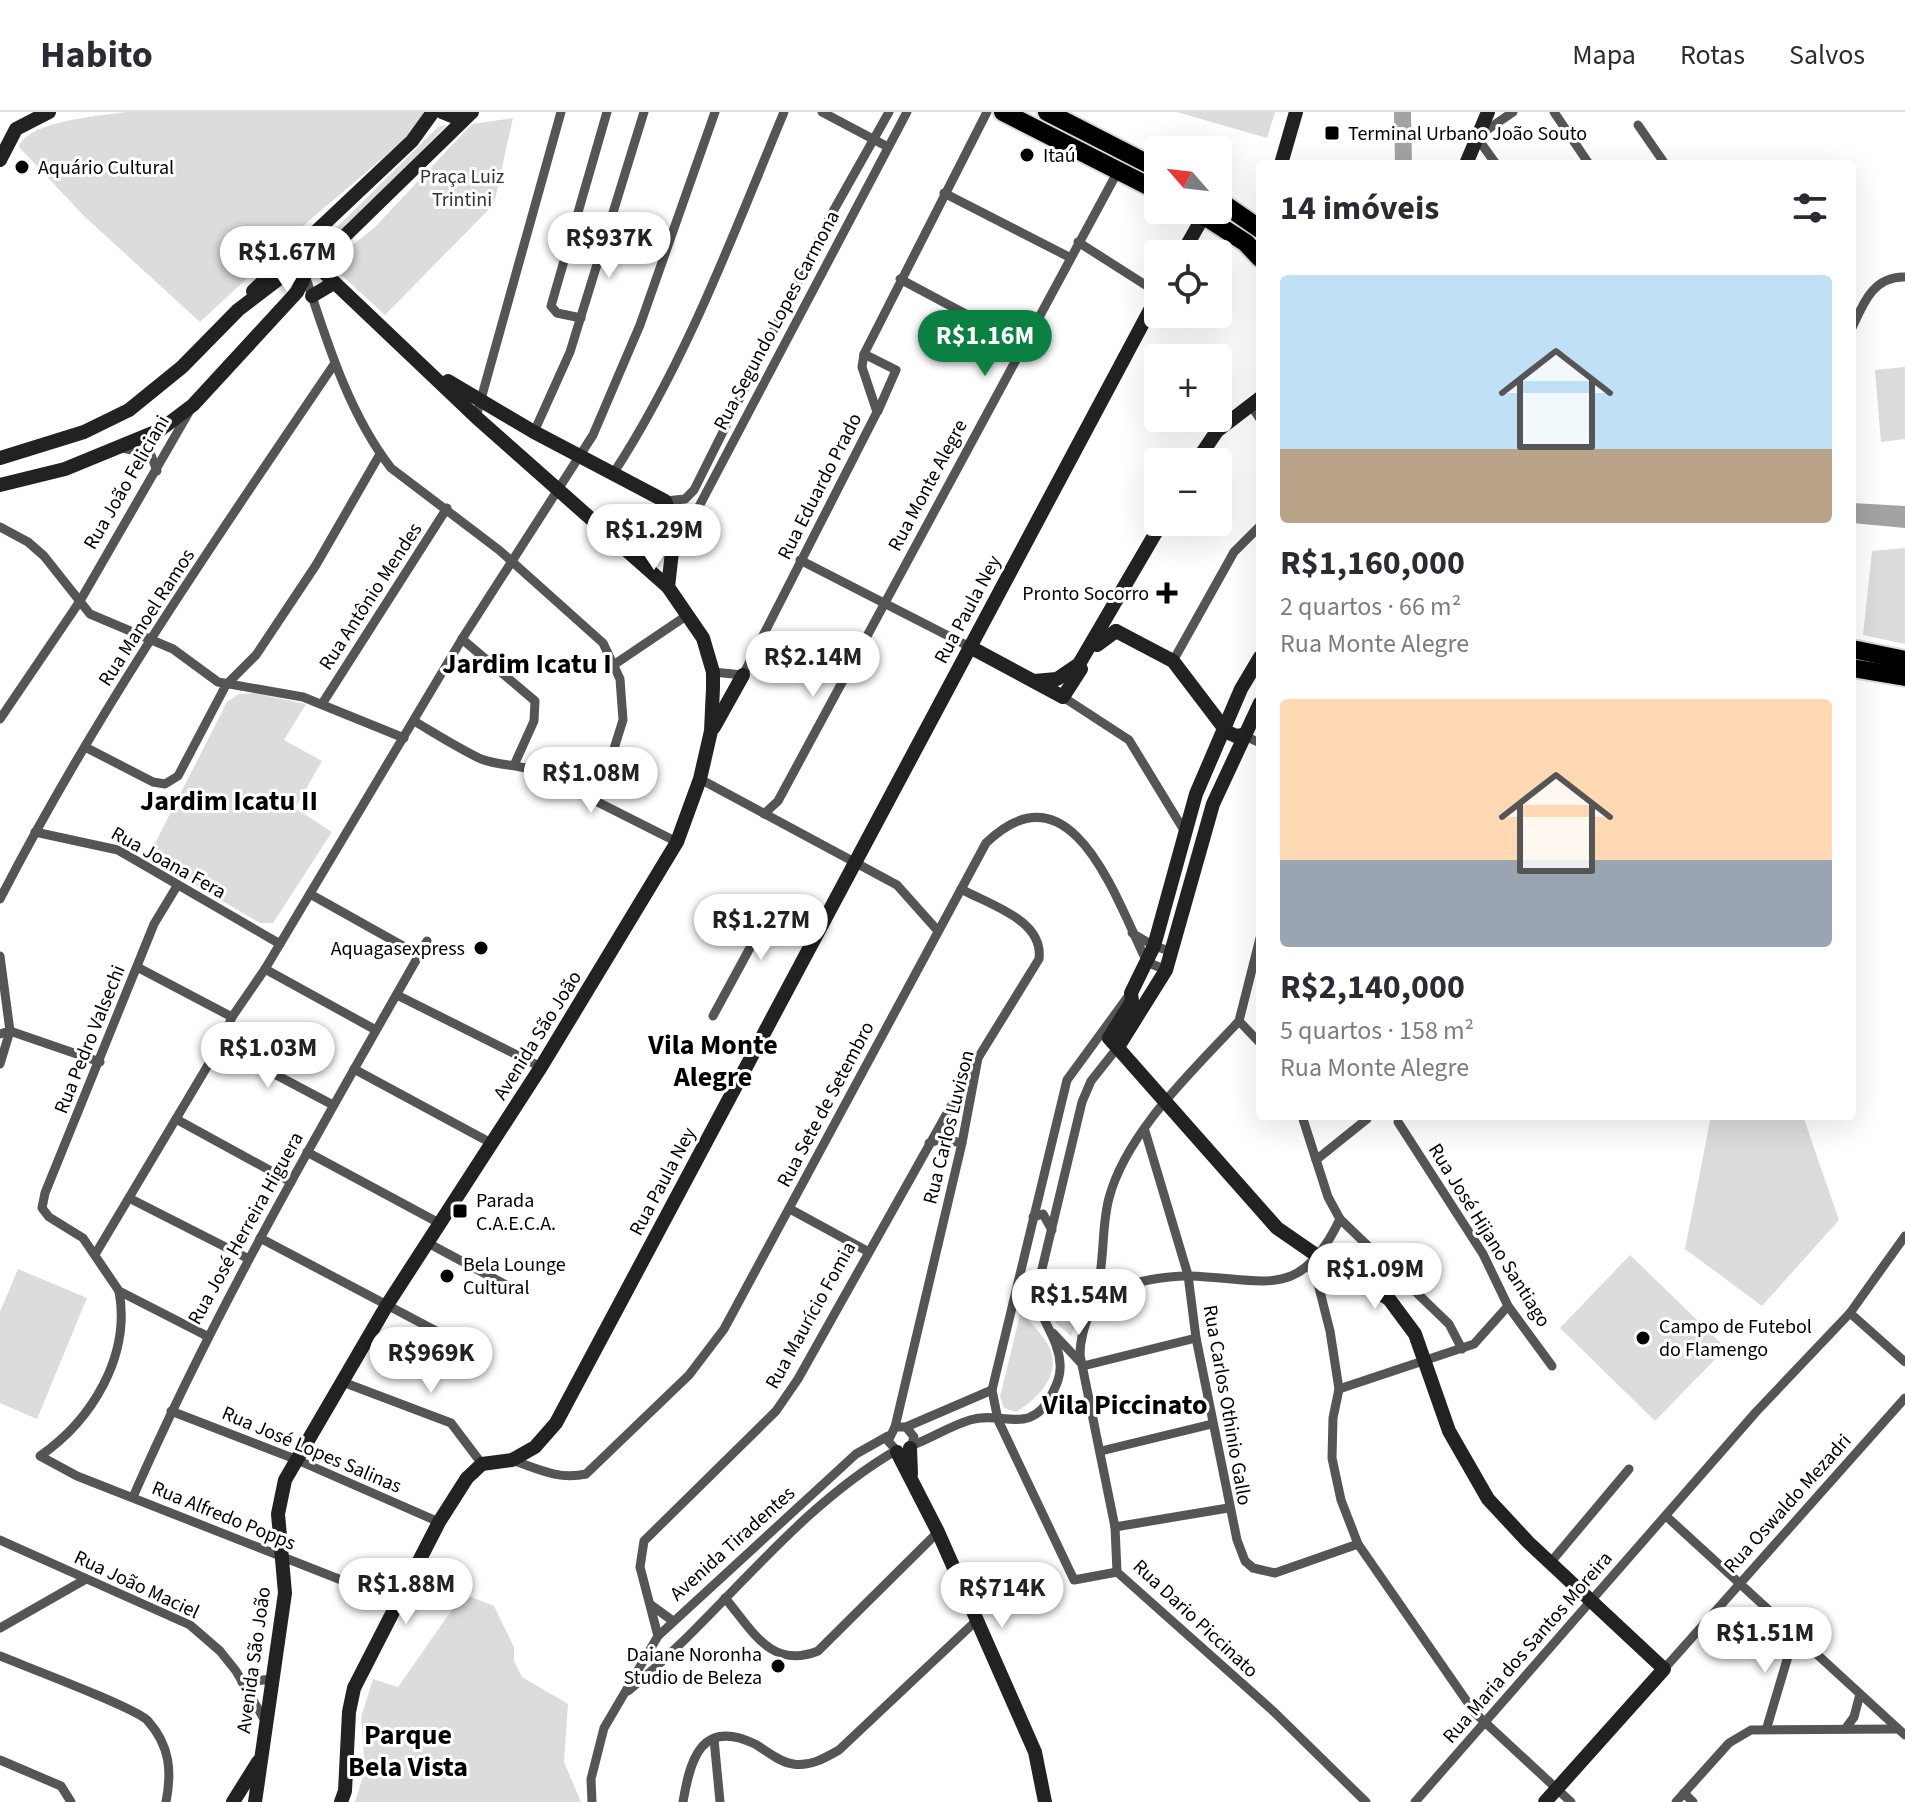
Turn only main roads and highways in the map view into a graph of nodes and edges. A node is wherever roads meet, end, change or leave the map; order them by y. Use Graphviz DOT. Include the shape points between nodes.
graph roads {
  1 [pos="49,112"];
  2 [pos="438,112"];
  3 [pos="474,112"];
  4 [pos="1003,112"];
  5 [pos="1047,112"];
  6 [pos="1296,112"];
  7 [pos="1488,112"];
  8 [pos="0,160"];
  9 [pos="1282,160"];
  10 [pos="1468,160"];
  11 [pos="1144,162"];
  12 [pos="1144,184"];
  13 [pos="1232,210"];
  14 [pos="1219,224"];
  15 [pos="1256,226"];
  16 [pos="1256,230"];
  17 [pos="1234,235"];
  18 [pos="1256,254"];
  19 [pos="291,260"];
  20 [pos="311,271"];
  21 [pos="335,285"];
  22 [pos="312,296"];
  23 [pos="1144,320"];
  24 [pos="427,368"];
  25 [pos="1255,401"];
  26 [pos="1205,448"];
  27 [pos="0,458"];
  28 [pos="0,485"];
  29 [pos="1154,536"];
  30 [pos="673,543"];
  31 [pos="628,549"];
  32 [pos="668,587"];
  33 [pos="1111,612"];
  34 [pos="1116,631"];
  35 [pos="970,647"];
  36 [pos="1856,650"];
  37 [pos="1905,660"];
  38 [pos="1256,665"];
  39 [pos="1856,669"];
  40 [pos="743,675"];
  41 [pos="1905,677"];
  42 [pos="1034,681"];
  43 [pos="1256,711"];
  44 [pos="1224,725"];
  45 [pos="711,731"];
  46 [pos="1243,735"];
  47 [pos="1185,832"];
  48 [pos="1199,843"];
  49 [pos="1118,1047"];
  50 [pos="904,1449"];
  51 [pos="260,1758"];
  52 [pos="233,1802"];
  53 [pos="255,1802"];
  54 [pos="341,1802"];
  55 [pos="1045,1802"];
  56 [pos="1545,1802"];
  1 -- 8 [label="main road" via="16,129"];
  2 -- 3 [label="main road"];
  2 -- 19 [label="main road"];
  3 -- 20 [label="main road, Rua João Feliciani"];
  4 -- 12 [label="highway"];
  5 -- 11 [label="highway"];
  6 -- 9 [label="main road"];
  7 -- 10 [label="main road"];
  13 -- 15 [label="highway"];
  14 -- 17 [label="highway"];
  16 -- 17 [label="highway"];
  17 -- 18 [label="highway"];
  19 -- 20 [label="main road"];
  19 -- 20 [label="main road" via="310,253"];
  19 -- 27 [label="main road" via="182,367 129,410 84,432"];
  20 -- 21 [label="main road, Avenida São João"];
  20 -- 28 [label="main road, Rua João Feliciani" via="193,405 160,430 65,469"];
  21 -- 22 [label="main road"];
  21 -- 24 [label="main road, Avenida São João"];
  23 -- 35 [label="main road, Rua Paula Ney"];
  24 -- 30 [label="main road, Avenida São João" via="665,501 675,520"];
  24 -- 31 [label="main road, Avenida São João"];
  25 -- 26 [label="main road" via="1217,431"];
  29 -- 33 [label="main road"];
  30 -- 31 [label="main road" via="655,553"];
  30 -- 32 [label="main road"];
  31 -- 32 [label="main road, Avenida São João"];
  32 -- 45 [label="main road, Avenida São João" via="703,638 713,672"];
  33 -- 34 [label="main road"];
  33 -- 42 [label="main road" via="1069,674"];
  34 -- 42 [label="main road" via="1099,642 1063,697"];
  34 -- 44 [label="main road" via="1173,661"];
  35 -- 42 [label="main road"];
  35 -- 54 [label="main road, Rua Paula Ney" via="556,1423 535,1447 512,1460 482,1464 439,1522 354,1688"];
  36 -- 37 [label="highway"];
  38 -- 44 [label="main road"];
  39 -- 41 [label="highway"];
  40 -- 45 [label="main road"];
  43 -- 46 [label="main road"];
  44 -- 46 [label="main road" via="1231,735"];
  44 -- 47 [label="main road"];
  45 -- 51 [label="main road, Avenida São João" via="677,842 295,1459 280,1497 285,1593"];
  46 -- 48 [label="main road"];
  47 -- 48 [label="main road" via="1197,835"];
  47 -- 49 [label="main road" via="1154,946 1132,1001 1110,1033"];
  48 -- 49 [label="main road" via="1166,970"];
  49 -- 56 [label="main road" via="1277,1228 1316,1260 1389,1299 1415,1334 1466,1465 1488,1499 1664,1669"];
  50 -- 55 [label="main road" via="1035,1752"];
  51 -- 52 [label="main road"];
  51 -- 53 [label="main road, Avenida São João"];
}
